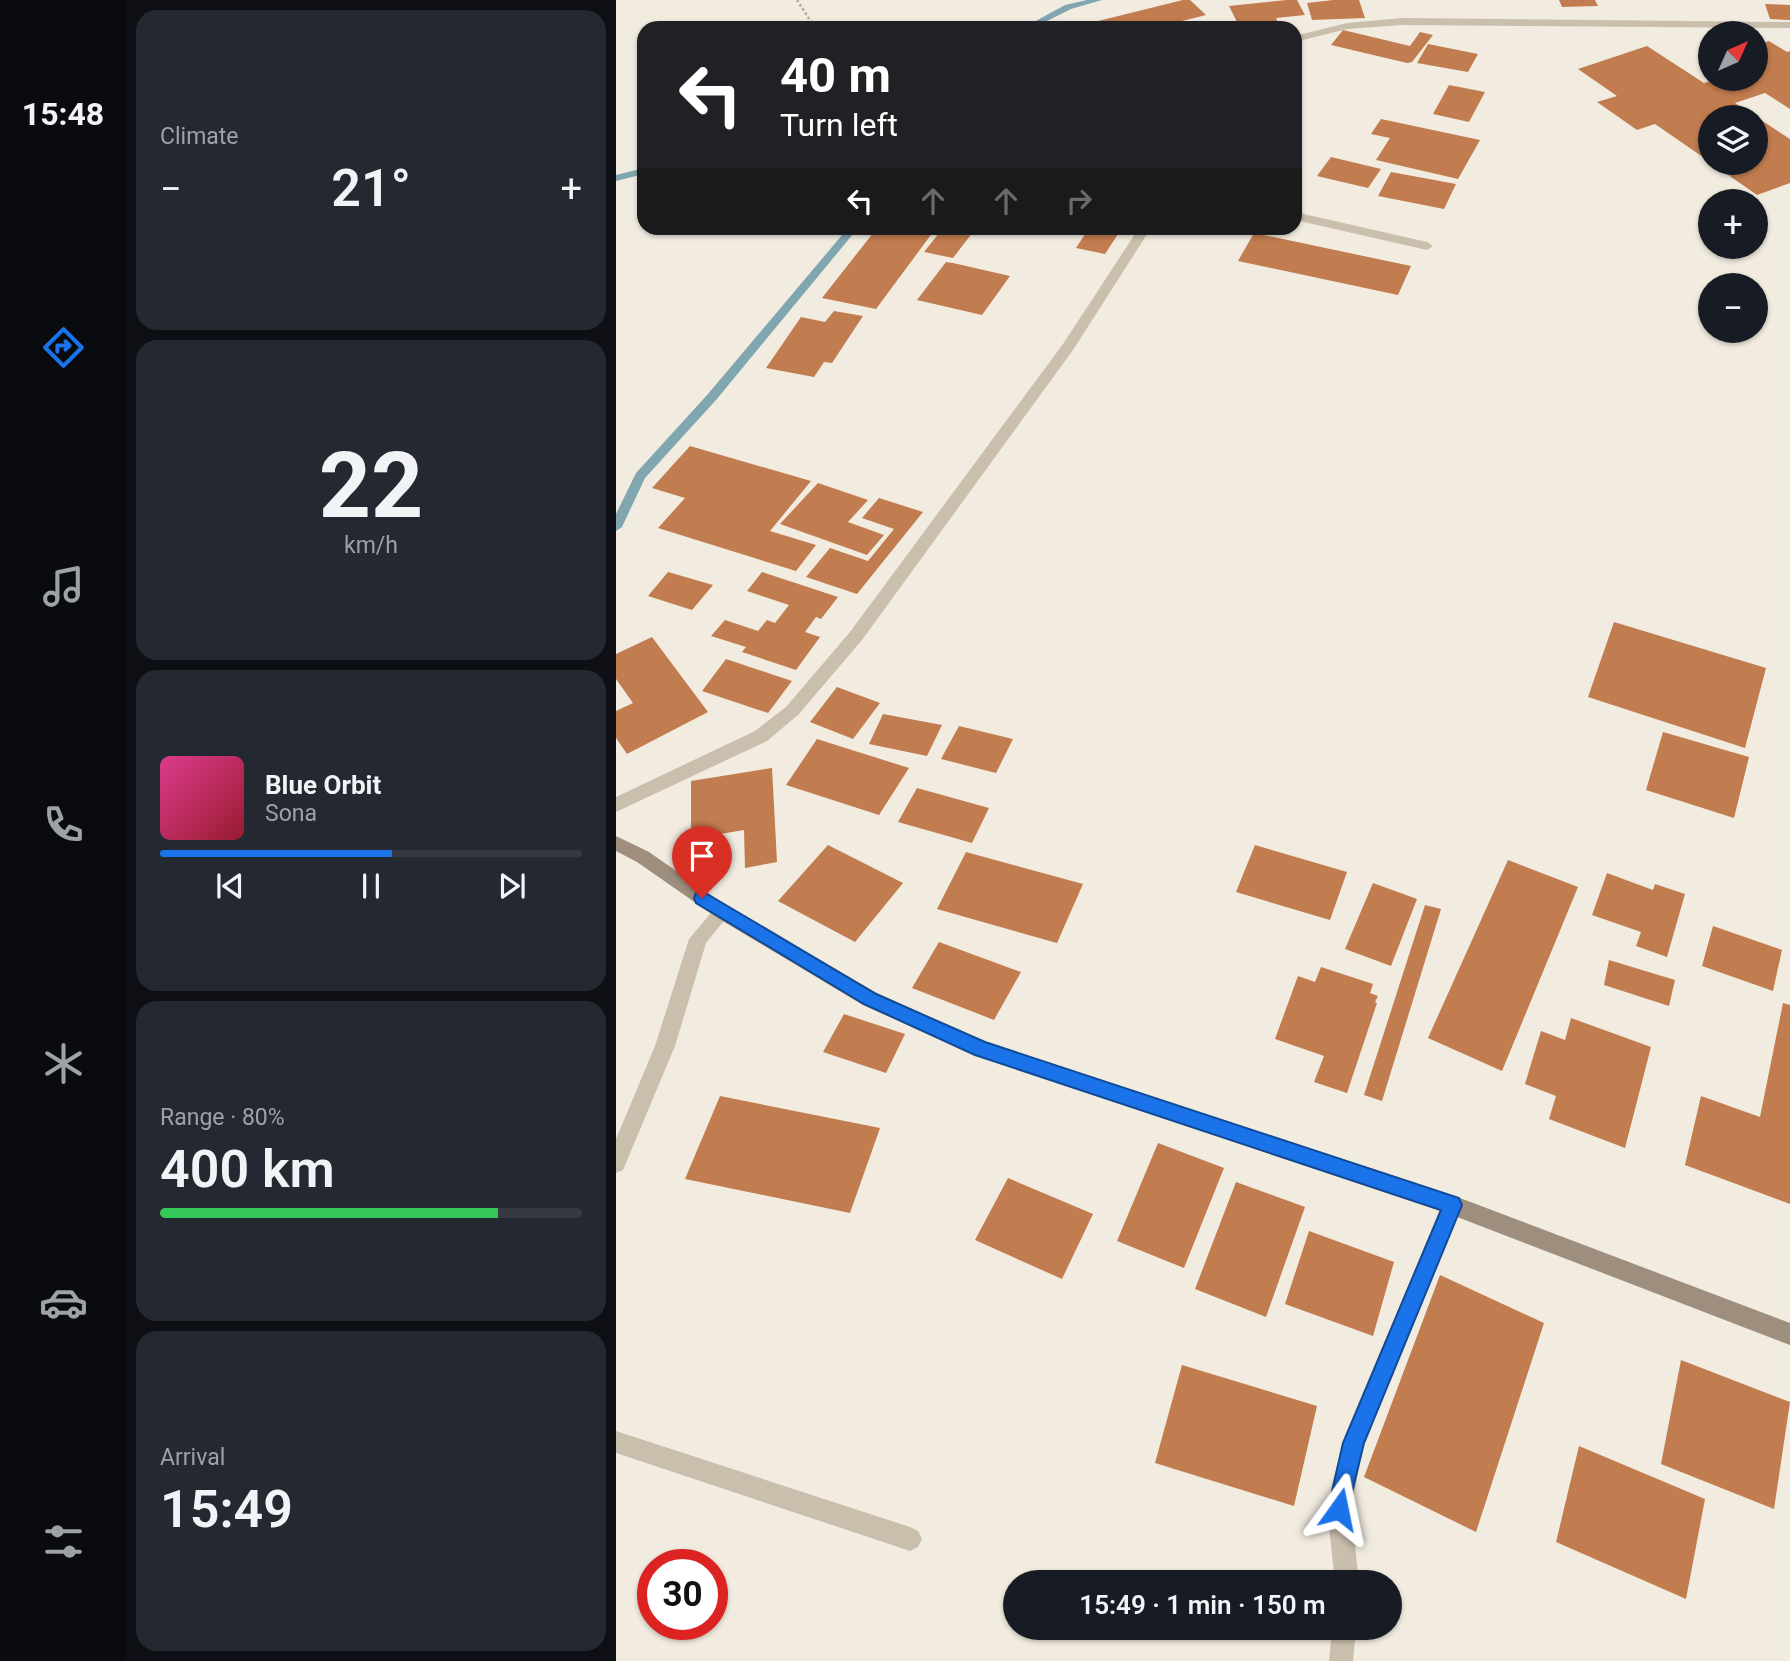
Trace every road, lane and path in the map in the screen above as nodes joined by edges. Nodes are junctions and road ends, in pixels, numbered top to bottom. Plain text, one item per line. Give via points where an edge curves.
1 (797, 0) edge
2 (810, 21) edge
3 (1790, 25) edge
4 (1302, 37) edge
5 (1302, 218) edge
6 (1140, 235) edge
7 (1427, 246) dead end
8 (616, 805) edge
9 (616, 843) edge
10 (722, 912) junction
11 (616, 1163) edge
12 (1452, 1205) junction
13 (1790, 1334) edge
14 (616, 1442) edge
15 (910, 1539) dead end
16 (1346, 1570) edge
17 (1343, 1640) edge
18 (1341, 1661) edge

1 - 2 path
3 - 4 street via 1364,24
5 - 7 street
6 - 8 street via 1068,347 856,636 792,711 761,736
9 - 10 street
10 - 11 street via 698,939 664,1046
10 - 12 street via 870,999 981,1049
12 - 13 street
12 - 16 street via 1353,1443 1339,1509
14 - 15 street
17 - 18 street

